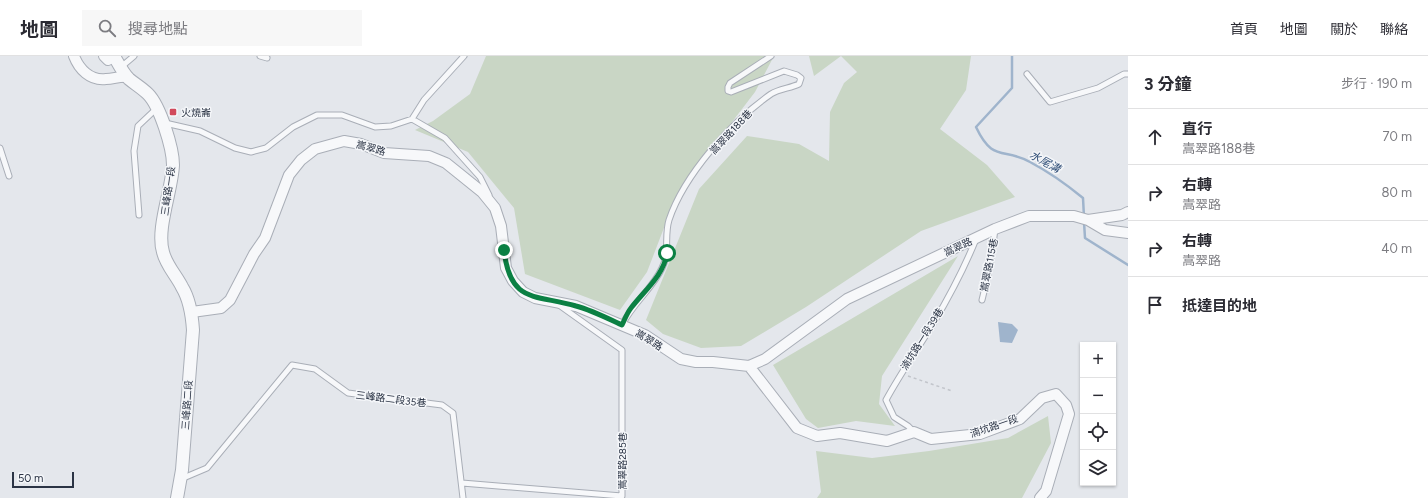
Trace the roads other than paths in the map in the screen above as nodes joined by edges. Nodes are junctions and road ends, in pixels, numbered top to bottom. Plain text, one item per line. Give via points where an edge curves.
1 (74, 56) edge
2 (111, 56) edge
3 (134, 56) edge
4 (260, 56) edge
5 (462, 56) edge
6 (770, 56) edge
7 (267, 58) dead end
8 (121, 67) junction
9 (1027, 74) dead end
10 (1128, 74) edge
11 (128, 77) junction
12 (157, 108) junction
13 (412, 119) junction
14 (164, 123) junction
15 (0, 148) edge
16 (10, 176) dead end
17 (495, 208) junction
18 (1128, 212) edge
19 (139, 215) dead end
20 (1088, 220) junction
21 (995, 229) junction
22 (1127, 233) edge
23 (976, 238) junction
24 (982, 300) dead end
25 (553, 301) junction
26 (192, 312) junction
27 (622, 325) junction
28 (749, 366) junction
29 (914, 432) junction
30 (180, 480) junction
31 (462, 483) junction
32 (177, 498) edge
33 (463, 498) edge
34 (1040, 498) edge

1 - 11 street via 79,67 90,76 104,80 119,76
2 - 8 street, 三峰路一段
3 - 8 lane
4 - 7 lane
5 - 13 lane via 424,100
6 - 27 lane, 嵩翠路188巷 via 730,83 728,91 784,71 797,74 801,78 799,84 772,93 742,117 693,176 677,201 668,222 667,253 662,269 630,310
8 - 11 street, 三峰路一段
9 - 10 lane via 1050,102 1098,88
11 - 12 street, 三峰路一段 via 149,95
12 - 14 street, 三峰路一段
12 - 19 lane via 138,126 134,151
13 - 14 lane via 383,128 342,115 317,115 293,127 266,148 251,152 235,148 200,131
13 - 17 lane via 444,138 480,177
14 - 26 street, 三峰路一段 via 173,164 161,238 162,252 183,288
15 - 16 lane
17 - 25 street, 嵩翠路 via 501,226 506,268 512,281 523,292 535,298
17 - 26 street, 嵩翠路 via 466,178 446,163 429,156 384,153 361,144 344,141 326,145 315,149 301,160 290,175 265,238 230,300 222,308
18 - 20 street
20 - 21 street, 嵩翠路 via 1074,216 1029,216
20 - 22 street, 嵩翠路 via 1105,230
21 - 23 street, 嵩翠路
21 - 24 lane, 嵩翠路115巷
23 - 28 street, 嵩翠路 via 847,299 765,359
23 - 29 lane, 湳坑路一段39巷 via 965,266 933,324 886,400 894,417
25 - 27 street, 嵩翠路 via 576,306
25 - 31 lane, 嵩翠路285巷 via 622,350 622,496
26 - 30 street, 三峰路二段 via 193,330
27 - 28 street, 嵩翠路 via 645,335 681,359
28 - 29 street via 797,428 817,436 840,433 887,441
29 - 34 street, 湳坑路一段 via 931,439 980,434 1020,419 1042,398 1056,394 1066,405 1069,414 1046,491
30 - 31 lane, 三峰路二段35巷 via 207,468 292,365 315,369 348,393 442,405 453,413
30 - 32 street, 三峰路二段
31 - 33 lane, 三峰路二段35巷

